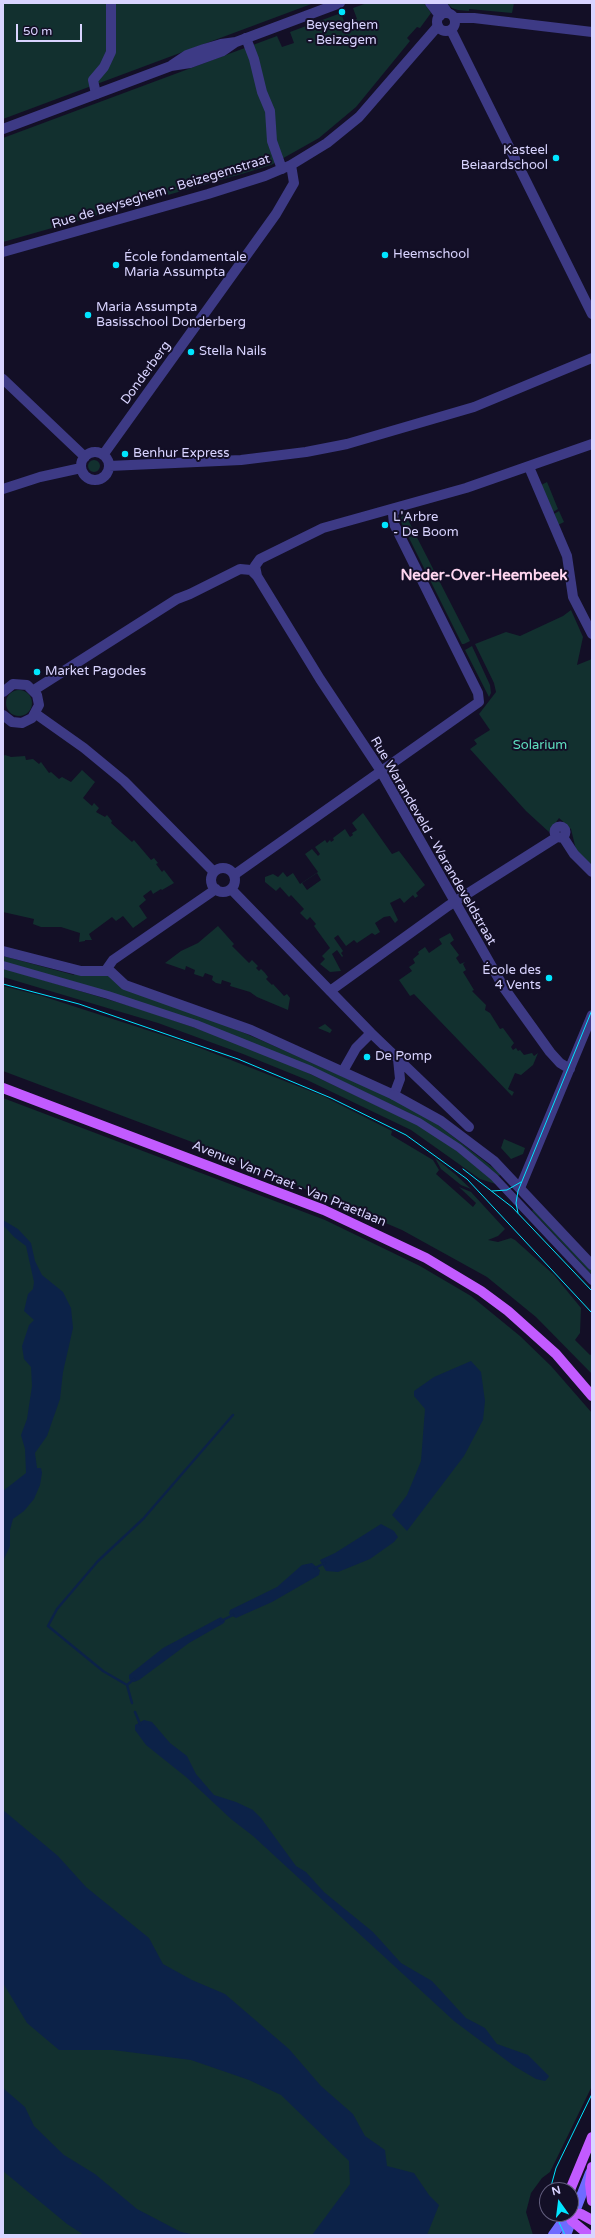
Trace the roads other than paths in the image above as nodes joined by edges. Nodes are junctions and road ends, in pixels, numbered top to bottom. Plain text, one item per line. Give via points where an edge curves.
1 (111, 3) edge
2 (340, 3) edge
3 (430, 3) edge
4 (441, 3) edge
5 (445, 18) junction
6 (592, 32) edge
7 (246, 38) junction
8 (96, 94) junction
9 (3, 129) edge
10 (291, 165) junction
11 (282, 169) junction
12 (3, 252) edge
13 (592, 314) edge
14 (592, 358) edge
15 (3, 379) edge
16 (592, 444) edge
17 (103, 455) junction
18 (85, 457) junction
19 (109, 466) junction
20 (529, 467) junction
21 (81, 468) junction
22 (3, 489) edge
23 (397, 508) junction
24 (257, 576) junction
25 (592, 634) edge
26 (34, 690) junction
27 (3, 692) edge
28 (36, 714) junction
29 (3, 716) edge
30 (381, 772) junction
31 (214, 872) junction
32 (592, 872) edge
33 (234, 875) junction
34 (216, 889) junction
35 (231, 889) junction
36 (454, 902) junction
37 (3, 951) edge
38 (3, 965) edge
39 (106, 970) junction
40 (330, 991) junction
41 (592, 1015) edge
42 (371, 1032) junction
43 (398, 1059) junction
44 (570, 1069) junction
45 (343, 1070) junction
46 (3, 1088) edge
47 (394, 1095) junction
48 (468, 1127) dead end
49 (520, 1188) junction
50 (592, 1265) edge
51 (592, 1282) edge
52 (592, 1396) edge
53 (592, 2137) edge
54 (592, 2167) edge
55 (573, 2182) edge
56 (579, 2197) edge
57 (592, 2201) edge
58 (579, 2217) edge
59 (592, 2220) edge
60 (565, 2222) edge
61 (569, 2222) edge
62 (577, 2222) edge
63 (553, 2235) edge
64 (566, 2235) edge
65 (589, 2235) edge

1 - 8 street via 111,52 104,67 93,80
2 - 7 street
3 - 5 street
4 - 5 street
5 - 6 street via 474,18
5 - 10 street, Rue de Beyseghem - Beizegemstraat via 359,117 327,143
5 - 13 street via 455,24 451,30
7 - 8 street via 187,55 171,66
7 - 11 street via 270,111 272,141
8 - 9 street
10 - 11 street, Rue de Beyseghem - Beizegemstraat
10 - 17 street, Donderberg via 294,184 276,214
11 - 12 street, Rue de Beyseghem - Beizegemstraat via 208,194
14 - 19 street via 474,407 347,444 241,460
15 - 18 street
16 - 20 street
17 - 18 street via 95,452
17 - 19 street
18 - 21 street
19 - 21 street via 106,474 96,480 88,478
20 - 23 street
20 - 25 street via 567,556 573,597
21 - 22 street
23 - 24 street via 315,531 260,559 255,566
23 - 30 street via 393,514 394,524 480,699 475,706
24 - 26 street via 248,569 240,569 177,599
24 - 30 street, Rue Warandeveld - Warandeveldstraat
26 - 27 street via 18,683 9,686
26 - 28 street via 39,700
28 - 29 street via 22,723 12,722
28 - 31 street via 84,748 124,781
30 - 33 street
30 - 36 street, Rue Warandeveld - Warandeveldstraat
31 - 33 street via 225,868
31 - 34 street via 211,881
32 - 36 street via 560,837
33 - 35 street via 235,881
34 - 35 street via 222,892
34 - 39 street via 113,960
35 - 40 street
36 - 40 street
36 - 44 street, Rue Warandeveld - Warandeveldstraat via 510,998 558,1060
37 - 39 street via 86,972
38 - 51 street via 108,994 208,1028 311,1070 419,1122 459,1148 494,1177
39 - 45 street via 125,985 251,1030
40 - 42 street
41 - 44 street
42 - 43 street
42 - 45 street via 356,1048
43 - 47 street via 400,1079
43 - 48 street
44 - 49 street
45 - 47 street
46 - 52 main road, Avenue Van Praet - Van Praetlaan via 324,1210 426,1258 481,1291 508,1311 556,1354
47 - 49 street via 455,1130 494,1161
49 - 50 street
53 - 55 main road
54 - 56 main road
54 - 57 main road
58 - 59 main road
60 - 63 main road
61 - 64 main road
62 - 65 main road

